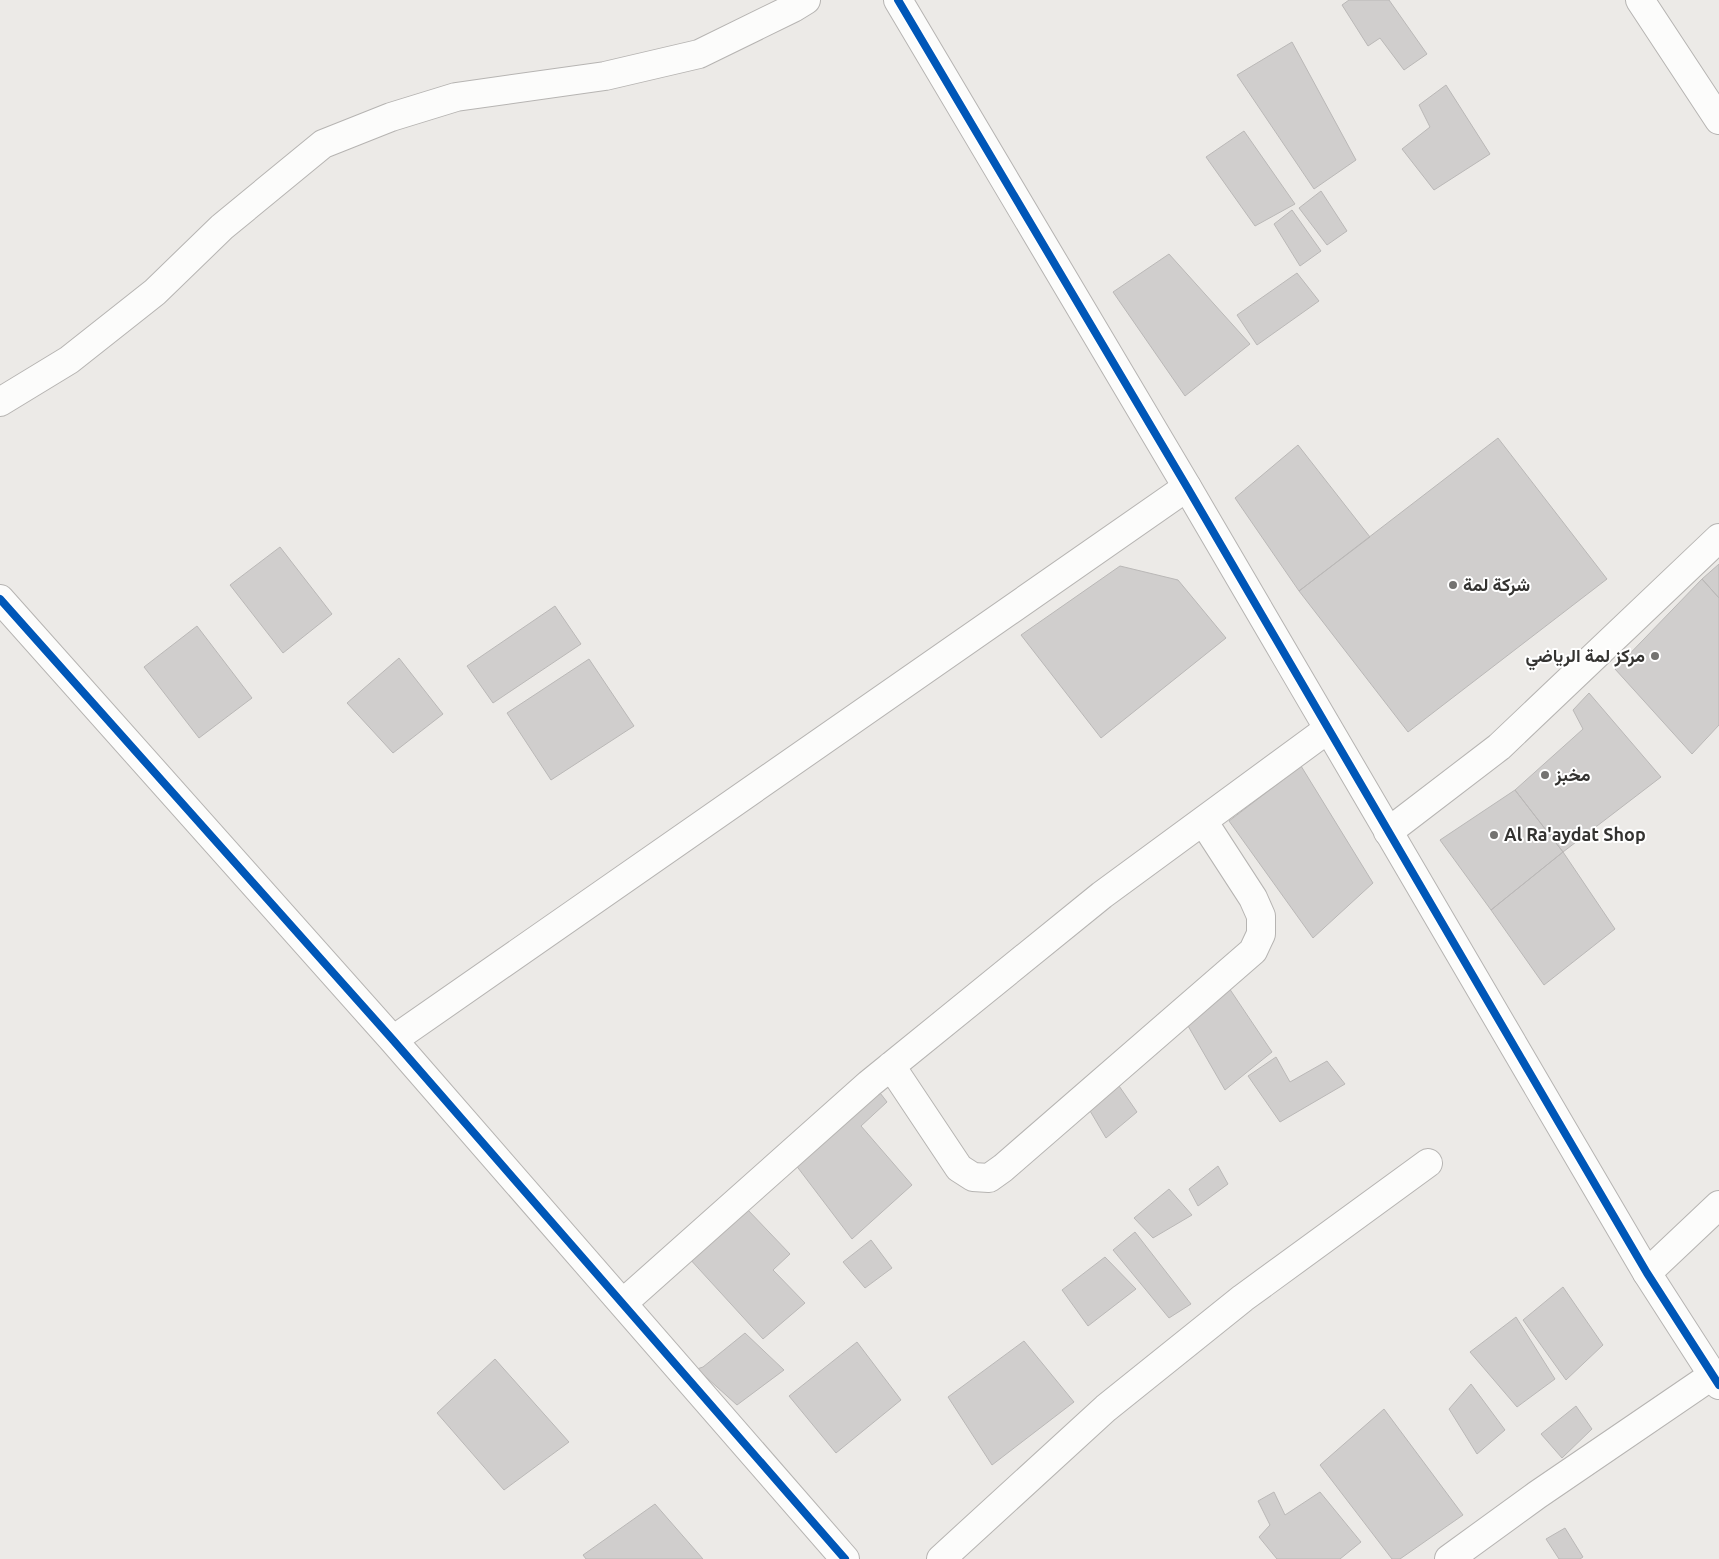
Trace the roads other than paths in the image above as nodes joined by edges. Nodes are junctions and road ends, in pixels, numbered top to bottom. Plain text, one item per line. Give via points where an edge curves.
1 (806, 0) edge
2 (898, 0) edge
3 (1640, 0) edge
4 (1719, 120) edge
5 (0, 402) edge
6 (1187, 487) junction
7 (1719, 538) edge
8 (0, 598) edge
9 (1328, 729) junction
10 (1203, 820) junction
11 (1388, 832) junction
12 (393, 1040) junction
13 (891, 1066) junction
14 (1428, 1163) dead end
15 (1719, 1205) edge
16 (1647, 1272) junction
17 (623, 1303) junction
18 (1716, 1380) edge
19 (845, 1559) edge
20 (941, 1559) edge
21 (1449, 1559) edge

1 - 5 street via 699,54 605,76 456,97 391,117 323,144 222,227 155,292 69,360
2 - 6 street
3 - 4 street
6 - 9 street
6 - 12 street
7 - 11 street via 1499,747
8 - 12 street
9 - 10 street
9 - 11 street
10 - 13 street via 1102,895
10 - 13 street via 1261,916 1261,934 1253,952 1003,1168 989,1178 973,1177 959,1168
11 - 16 street
12 - 17 street
13 - 17 street
14 - 20 street via 1242,1298 1106,1408
15 - 16 street
16 - 18 street
17 - 19 street
18 - 21 street via 1536,1495

